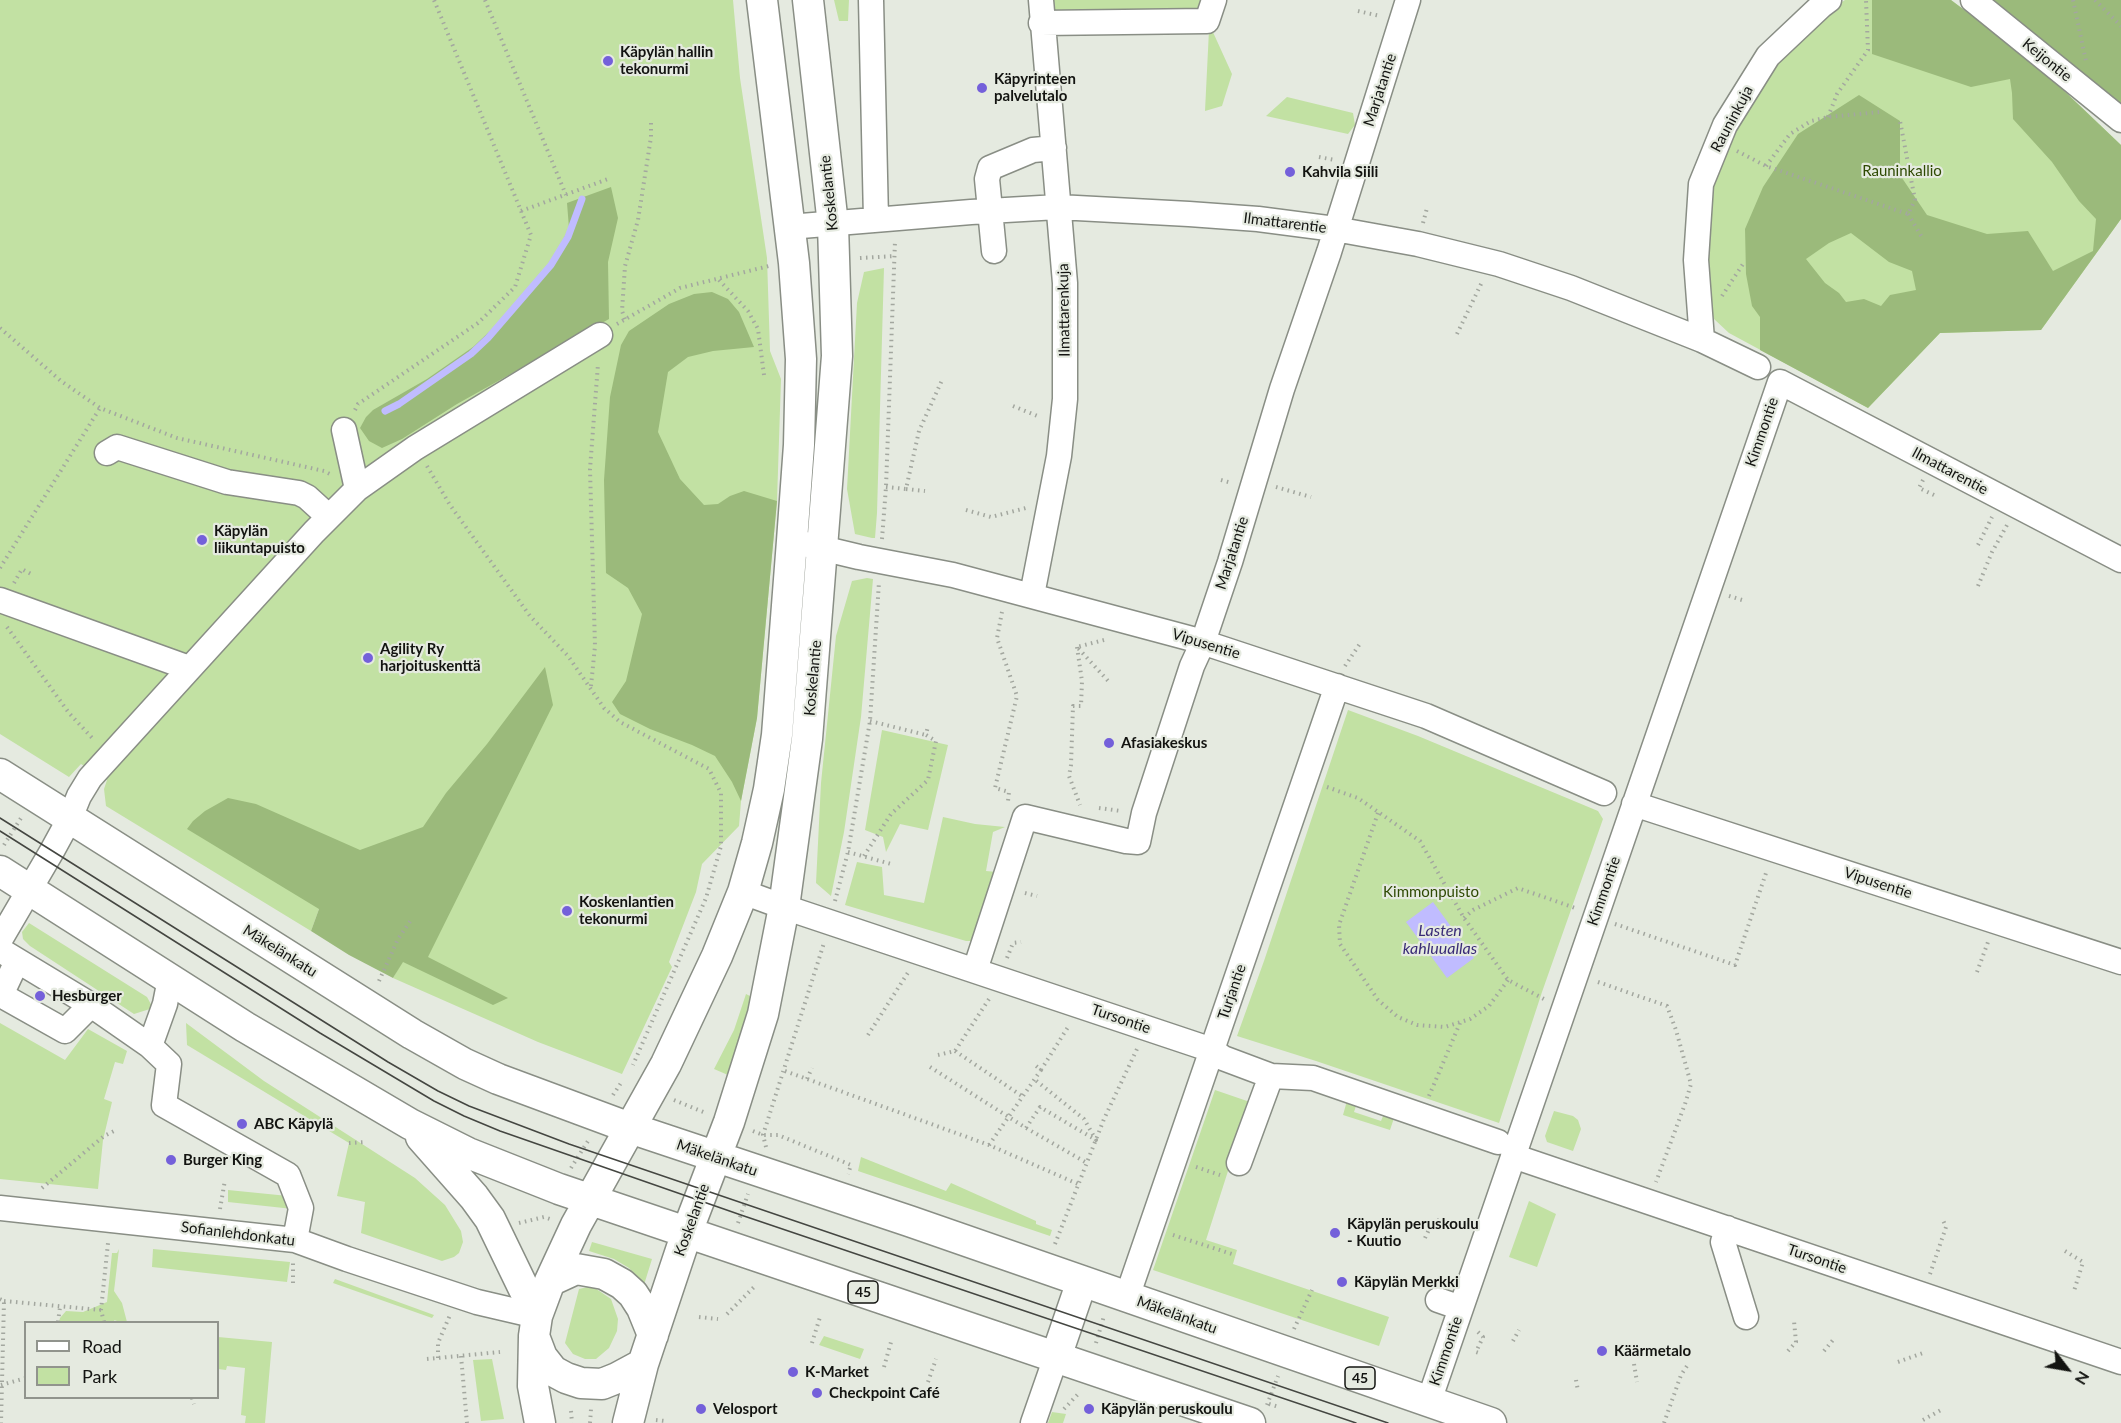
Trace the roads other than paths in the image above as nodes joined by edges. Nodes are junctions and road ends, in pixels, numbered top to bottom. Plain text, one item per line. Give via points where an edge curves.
1 (762, 0) edge
2 (808, 0) edge
3 (871, 0) edge
4 (1214, 0) edge
5 (1408, 0) edge
6 (1829, 0) edge
7 (1973, 0) edge
8 (1041, 11) edge
9 (2121, 120) edge
10 (1054, 148) junction
11 (1058, 207) junction
12 (989, 211) junction
13 (885, 219) junction
14 (833, 225) junction
15 (789, 227) junction
16 (1335, 229) junction
17 (994, 251) dead end
18 (600, 335) road end
19 (1702, 340) junction
20 (1758, 367) dead end
21 (1780, 382) joint
22 (344, 430) road end
23 (106, 453) dead end
24 (357, 489) junction
25 (329, 517) junction
26 (792, 542) junction
27 (824, 549) junction
28 (2121, 560) edge
29 (1032, 595) junction
30 (1, 601) edge
31 (1203, 642) junction
32 (189, 668) junction
33 (1337, 686) junction
34 (0, 774) edge
35 (1604, 793) dead end
36 (1634, 804) junction
37 (70, 818) junction
38 (0, 871) edge
39 (30, 889) junction
40 (742, 892) junction
41 (783, 908) junction
42 (0, 940) edge
43 (9, 955) edge
44 (2121, 962) edge
45 (975, 970) junction
46 (170, 979) junction
47 (91, 1005) junction
48 (150, 1046) junction
49 (1212, 1050) junction
50 (1271, 1076) junction
51 (410, 1124) junction
52 (630, 1128) junction
53 (1505, 1149) junction
54 (716, 1157) junction
55 (1233, 1170) road end
56 (590, 1200) junction
57 (0, 1208) edge
58 (1727, 1228) junction
59 (687, 1232) junction
60 (294, 1249) junction
61 (550, 1281) junction
62 (1082, 1281) junction
63 (1119, 1294) junction
64 (1438, 1299) dead end
65 (1461, 1308) junction
66 (1746, 1317) dead end
67 (536, 1326) junction
68 (653, 1335) junction
69 (1056, 1357) junction
70 (2121, 1362) edge
71 (643, 1364) junction
72 (1429, 1401) junction
73 (1259, 1413) edge
74 (540, 1423) edge
75 (628, 1423) edge
76 (1033, 1423) edge
77 (1491, 1423) edge

1 - 15 main road
2 - 14 main road, Koskelantie
3 - 13 street
4 - 8 street, Ilmattarenkuja via 1207,21
5 - 16 street, Marjatantie
6 - 19 street, Rauninkuja via 1768,56 1718,140 1701,184 1696,260
7 - 9 street, Keijontie
8 - 10 street, Ilmattarenkuja
10 - 11 street, Ilmattarenkuja
10 - 12 street via 1033,150 990,168
11 - 12 street, Ilmattarentie
11 - 16 street, Ilmattarentie via 1235,217
11 - 29 street, Ilmattarenkuja via 1066,306 1065,399 1050,512
12 - 13 street, Ilmattarentie
12 - 17 street
13 - 14 street, Ilmattarentie
14 - 15 street, Ilmattarentie
14 - 27 main road, Koskelantie via 837,356
15 - 26 main road via 801,359
16 - 19 street, Ilmattarentie via 1499,264
16 - 31 street, Marjatantie
18 - 24 street via 415,448
19 - 20 street, Ilmattarentie
21 - 28 street, Ilmattarentie
21 - 36 street, Kimmontie
22 - 24 street
23 - 25 street via 117,447 226,482 298,494 308,497
24 - 25 street
25 - 32 street
26 - 27 street, Vipusentie
26 - 40 main road via 777,735 758,843
27 - 29 street, Vipusentie via 953,574
27 - 41 main road, Koskelantie via 807,739
29 - 31 street, Vipusentie
30 - 32 street
31 - 33 street, Vipusentie
31 - 45 street, Marjatantie via 1144,813 1138,842 1025,817
32 - 37 street via 90,778
33 - 35 street, Vipusentie via 1426,716
33 - 49 street, Turjantie
34 - 37 main road, Mäkelänkatu
36 - 44 street, Vipusentie
36 - 53 street, Kimmontie via 1564,1007
37 - 39 street
37 - 52 main road, Mäkelänkatu via 465,1064
38 - 39 main road
39 - 42 street
39 - 46 main road
40 - 41 street, Tursontie
40 - 52 main road via 717,956 641,1081
41 - 45 street, Tursontie via 832,913
41 - 54 main road, Koskelantie via 763,1014
43 - 47 street
43 - 47 street via 2,995 65,1031
45 - 49 street, Tursontie
46 - 48 street
46 - 51 main road
47 - 48 street
48 - 60 street via 169,1064 164,1106 288,1175 301,1208
49 - 50 street, Tursontie via 1222,1059
49 - 63 street, Turjantie
50 - 53 street, Tursontie via 1313,1078
50 - 55 street
51 - 56 main road via 468,1153
51 - 67 main road via 490,1219
52 - 54 main road, Mäkelänkatu
52 - 56 main road
53 - 58 street, Tursontie
53 - 65 street, Kimmontie
54 - 59 main road, Koskelantie
54 - 62 main road, Mäkelänkatu / 45 via 762,1158
56 - 59 main road
56 - 61 main road
57 - 60 street, Sofianlehdonkatu
58 - 66 street via 1723,1242
58 - 70 street, Tursontie
59 - 68 main road, Koskelantie
59 - 69 main road, 45
60 - 67 street, Sofianlehdonkatu via 346,1259 477,1302
61 - 67 main road
61 - 68 main road via 576,1269 604,1274 633,1294
62 - 63 main road, Mäkelänkatu / 45
62 - 69 main road
63 - 72 main road, Mäkelänkatu / 45
64 - 65 street
65 - 72 street, Kimmontie
67 - 71 main road via 542,1357 553,1371 566,1378 602,1384
67 - 74 main road via 533,1386
68 - 71 main road, Koskelantie
69 - 73 main road, 45
69 - 76 street
71 - 75 main road, Koskelantie
72 - 77 main road, Mäkelänkatu / 45

